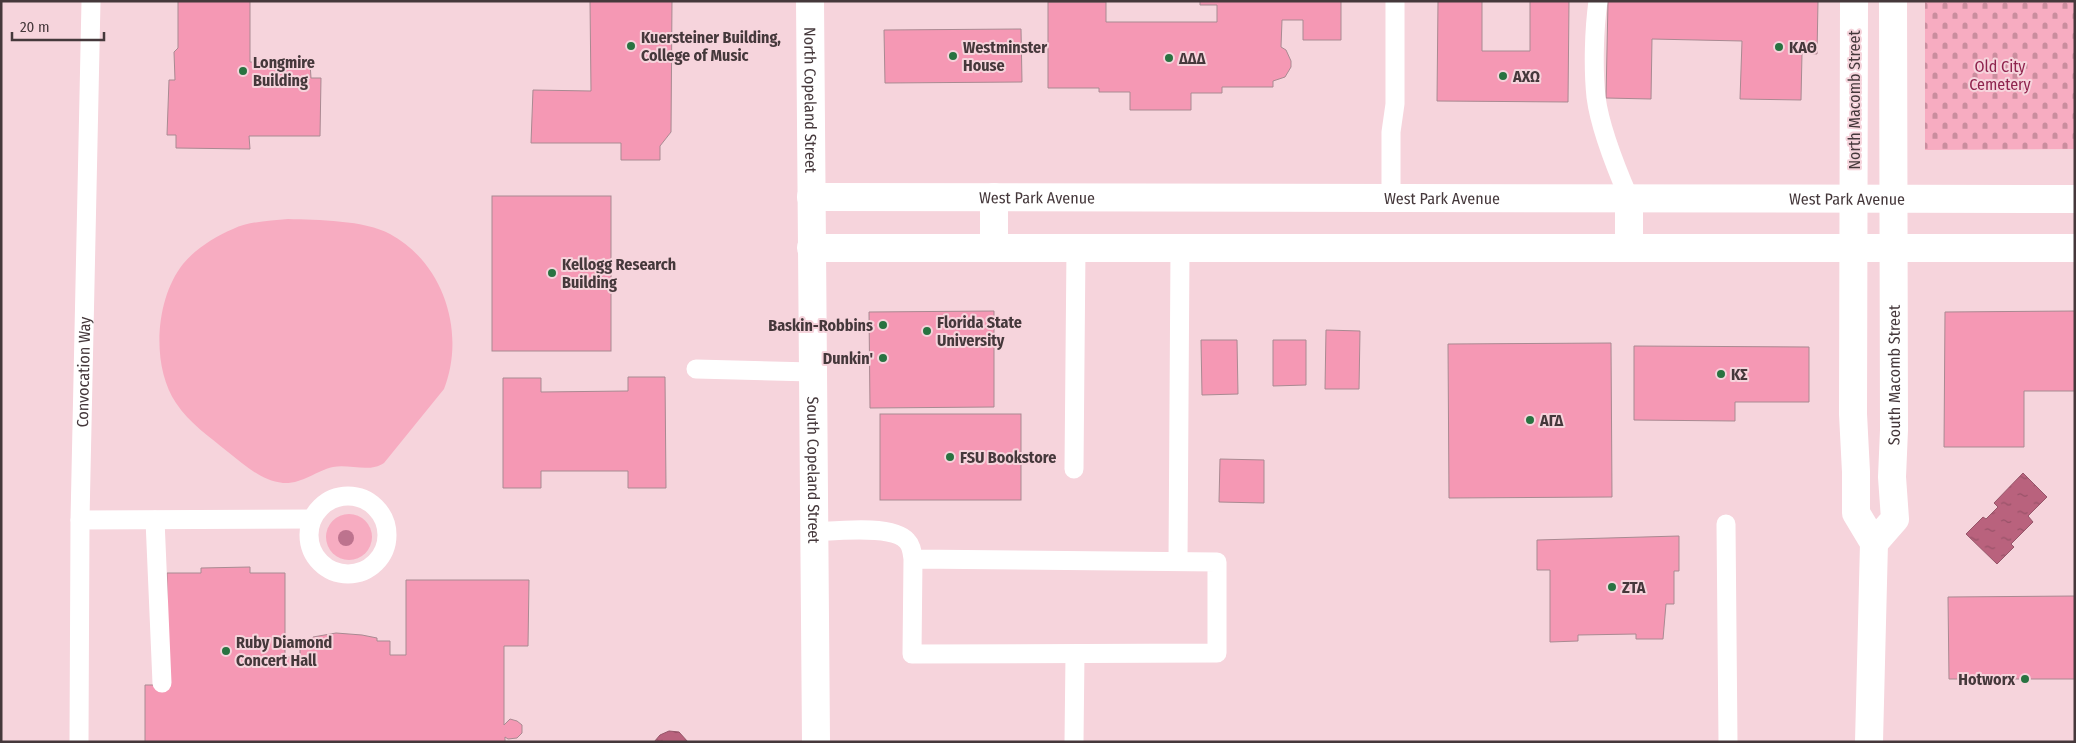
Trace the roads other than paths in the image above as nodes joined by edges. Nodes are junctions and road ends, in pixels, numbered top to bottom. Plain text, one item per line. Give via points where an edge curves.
1 (91, 1) edge
2 (810, 1) edge
3 (1598, 1) edge
4 (1854, 1) edge
5 (1893, 1) edge
6 (1395, 3) dead end
7 (811, 197) junction
8 (994, 197) junction
9 (1391, 198) junction
10 (1629, 198) junction
11 (1854, 199) junction
12 (1894, 199) junction
13 (2075, 199) edge
14 (812, 248) junction
15 (994, 248) junction
16 (1076, 248) junction
17 (1180, 248) junction
18 (1629, 248) junction
19 (2075, 248) edge
20 (1854, 249) junction
21 (1894, 249) junction
22 (696, 369) dead end
23 (812, 372) junction
24 (1074, 469) dead end
25 (312, 519) junction
26 (80, 520) junction
27 (154, 520) junction
28 (1726, 524) dead end
29 (814, 532) junction
30 (1874, 543) junction
31 (913, 559) junction
32 (1178, 561) junction
33 (1075, 654) junction
34 (162, 684) dead end
35 (79, 742) edge
36 (816, 742) edge
37 (1074, 742) edge
38 (1728, 742) edge
39 (1869, 742) edge

1 - 26 lane, Convocation Way
2 - 7 street, North Copeland Street
3 - 10 lane via 1595,22 1596,97 1611,156
4 - 11 street, North Macomb Street
5 - 12 street
6 - 9 lane
7 - 8 street, West Park Avenue
7 - 14 street, South Copeland Street
8 - 9 street, West Park Avenue
8 - 15 street
9 - 10 street, West Park Avenue
10 - 11 street, West Park Avenue
10 - 18 street
11 - 12 street, West Park Avenue
11 - 20 street
12 - 13 street, West Park Avenue
12 - 21 street, South Macomb Street
14 - 15 street
14 - 23 street, South Copeland Street
15 - 16 street
16 - 17 street
16 - 24 lane
17 - 18 street
17 - 32 lane
18 - 20 street
19 - 21 street
20 - 21 street
20 - 30 street via 1856,513
21 - 30 street, South Macomb Street via 1892,477 1895,519
22 - 23 lane
23 - 29 street, South Copeland Street
25 - 25 lane via 310,546 326,568 337,573 364,571 375,564 384,552 386,525 380,513 360,498 334,499 322,506
25 - 27 lane
26 - 27 lane
26 - 35 lane, Convocation Way
27 - 34 lane
28 - 38 lane
29 - 31 lane via 886,531 907,540
29 - 36 street, South Copeland Street
30 - 39 street
31 - 32 lane
31 - 33 lane via 912,654
32 - 33 lane via 1217,562 1217,653
33 - 37 lane

